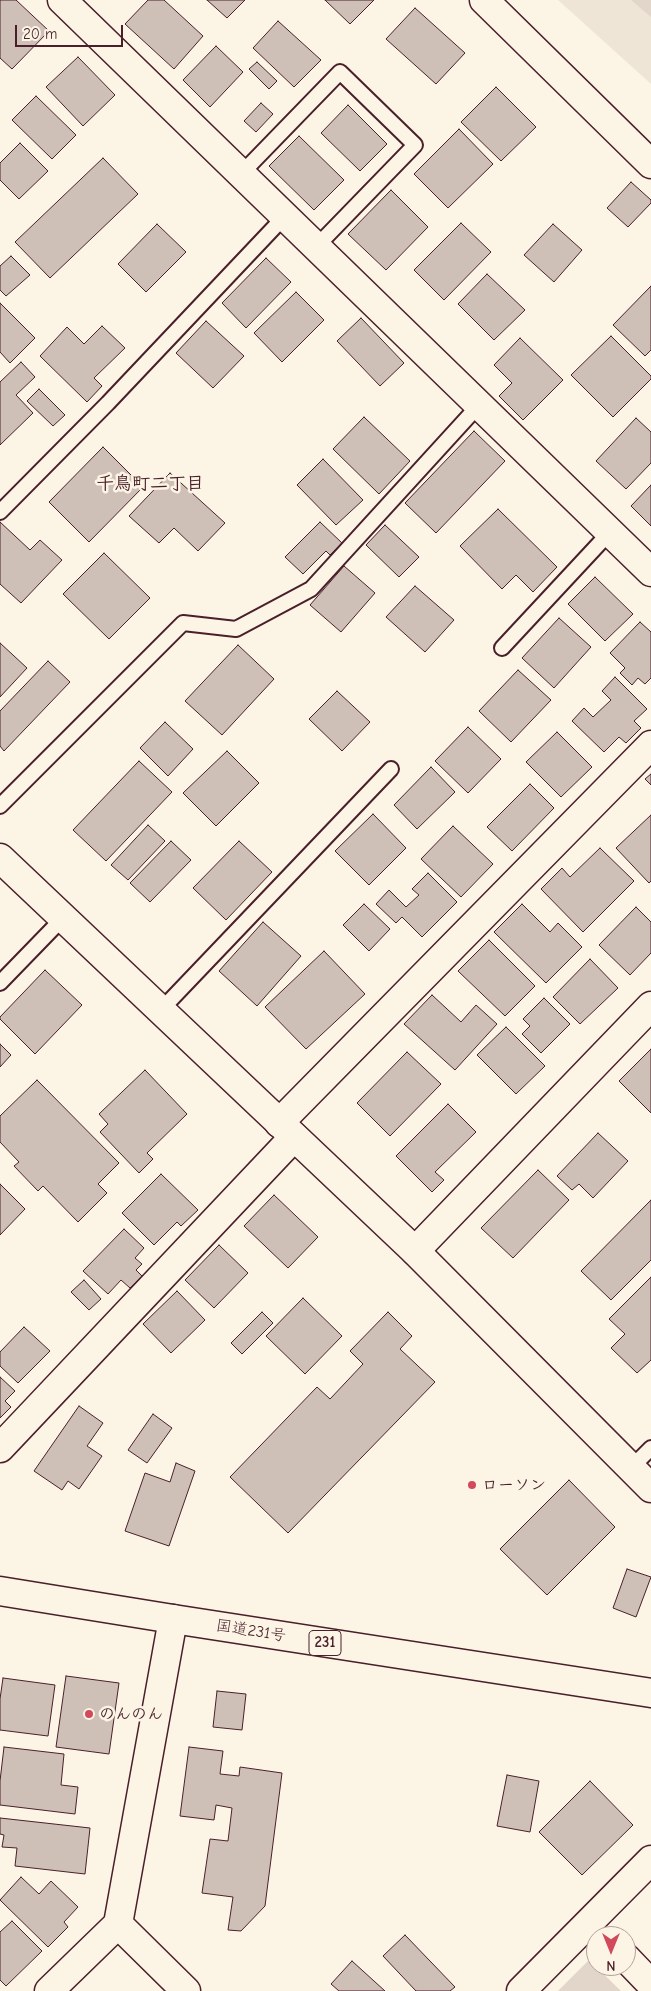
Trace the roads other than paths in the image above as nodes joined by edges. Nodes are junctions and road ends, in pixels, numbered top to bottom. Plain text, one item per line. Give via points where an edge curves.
1 (62, 0) edge
2 (484, 0) edge
3 (651, 164) edge
4 (241, 174) junction
5 (284, 216) junction
6 (316, 247) junction
7 (479, 405) junction
8 (0, 512) edge
9 (610, 532) junction
10 (651, 572) edge
11 (502, 648) dead end
12 (651, 745) edge
13 (391, 768) dead end
14 (0, 806) edge
15 (0, 858) edge
16 (63, 918) junction
17 (0, 983) edge
18 (651, 1006) edge
19 (160, 1010) junction
20 (287, 1130) junction
21 (415, 1251) junction
22 (0, 1448) edge
23 (651, 1448) edge
24 (631, 1468) junction
25 (651, 1488) edge
26 (0, 1591) edge
27 (173, 1619) junction
28 (650, 1691) edge
29 (651, 1860) edge
30 (118, 1924) junction
31 (599, 1926) edge
32 (586, 1938) edge
33 (636, 1968) edge
34 (651, 1984) edge
35 (49, 1991) edge
36 (186, 1991) edge
37 (521, 1991) edge

1 - 4 main road
2 - 3 main road
4 - 5 main road
4 - 6 lane via 340,72 415,145
5 - 6 main road
5 - 8 lane
6 - 7 main road
7 - 9 main road
7 - 14 lane via 310,588 236,629 183,623
9 - 10 main road
9 - 11 lane
12 - 20 main road
13 - 19 lane
15 - 16 main road
16 - 17 lane
16 - 19 main road
18 - 21 main road
19 - 20 main road
20 - 21 main road
20 - 22 main road
21 - 24 main road
23 - 24 lane
24 - 25 main road
26 - 27 main road, 国道231号 / 231
27 - 28 main road, 国道231号 / 231
27 - 30 main road
29 - 31 main road
30 - 35 main road
30 - 36 main road
32 - 37 main road
33 - 34 main road

